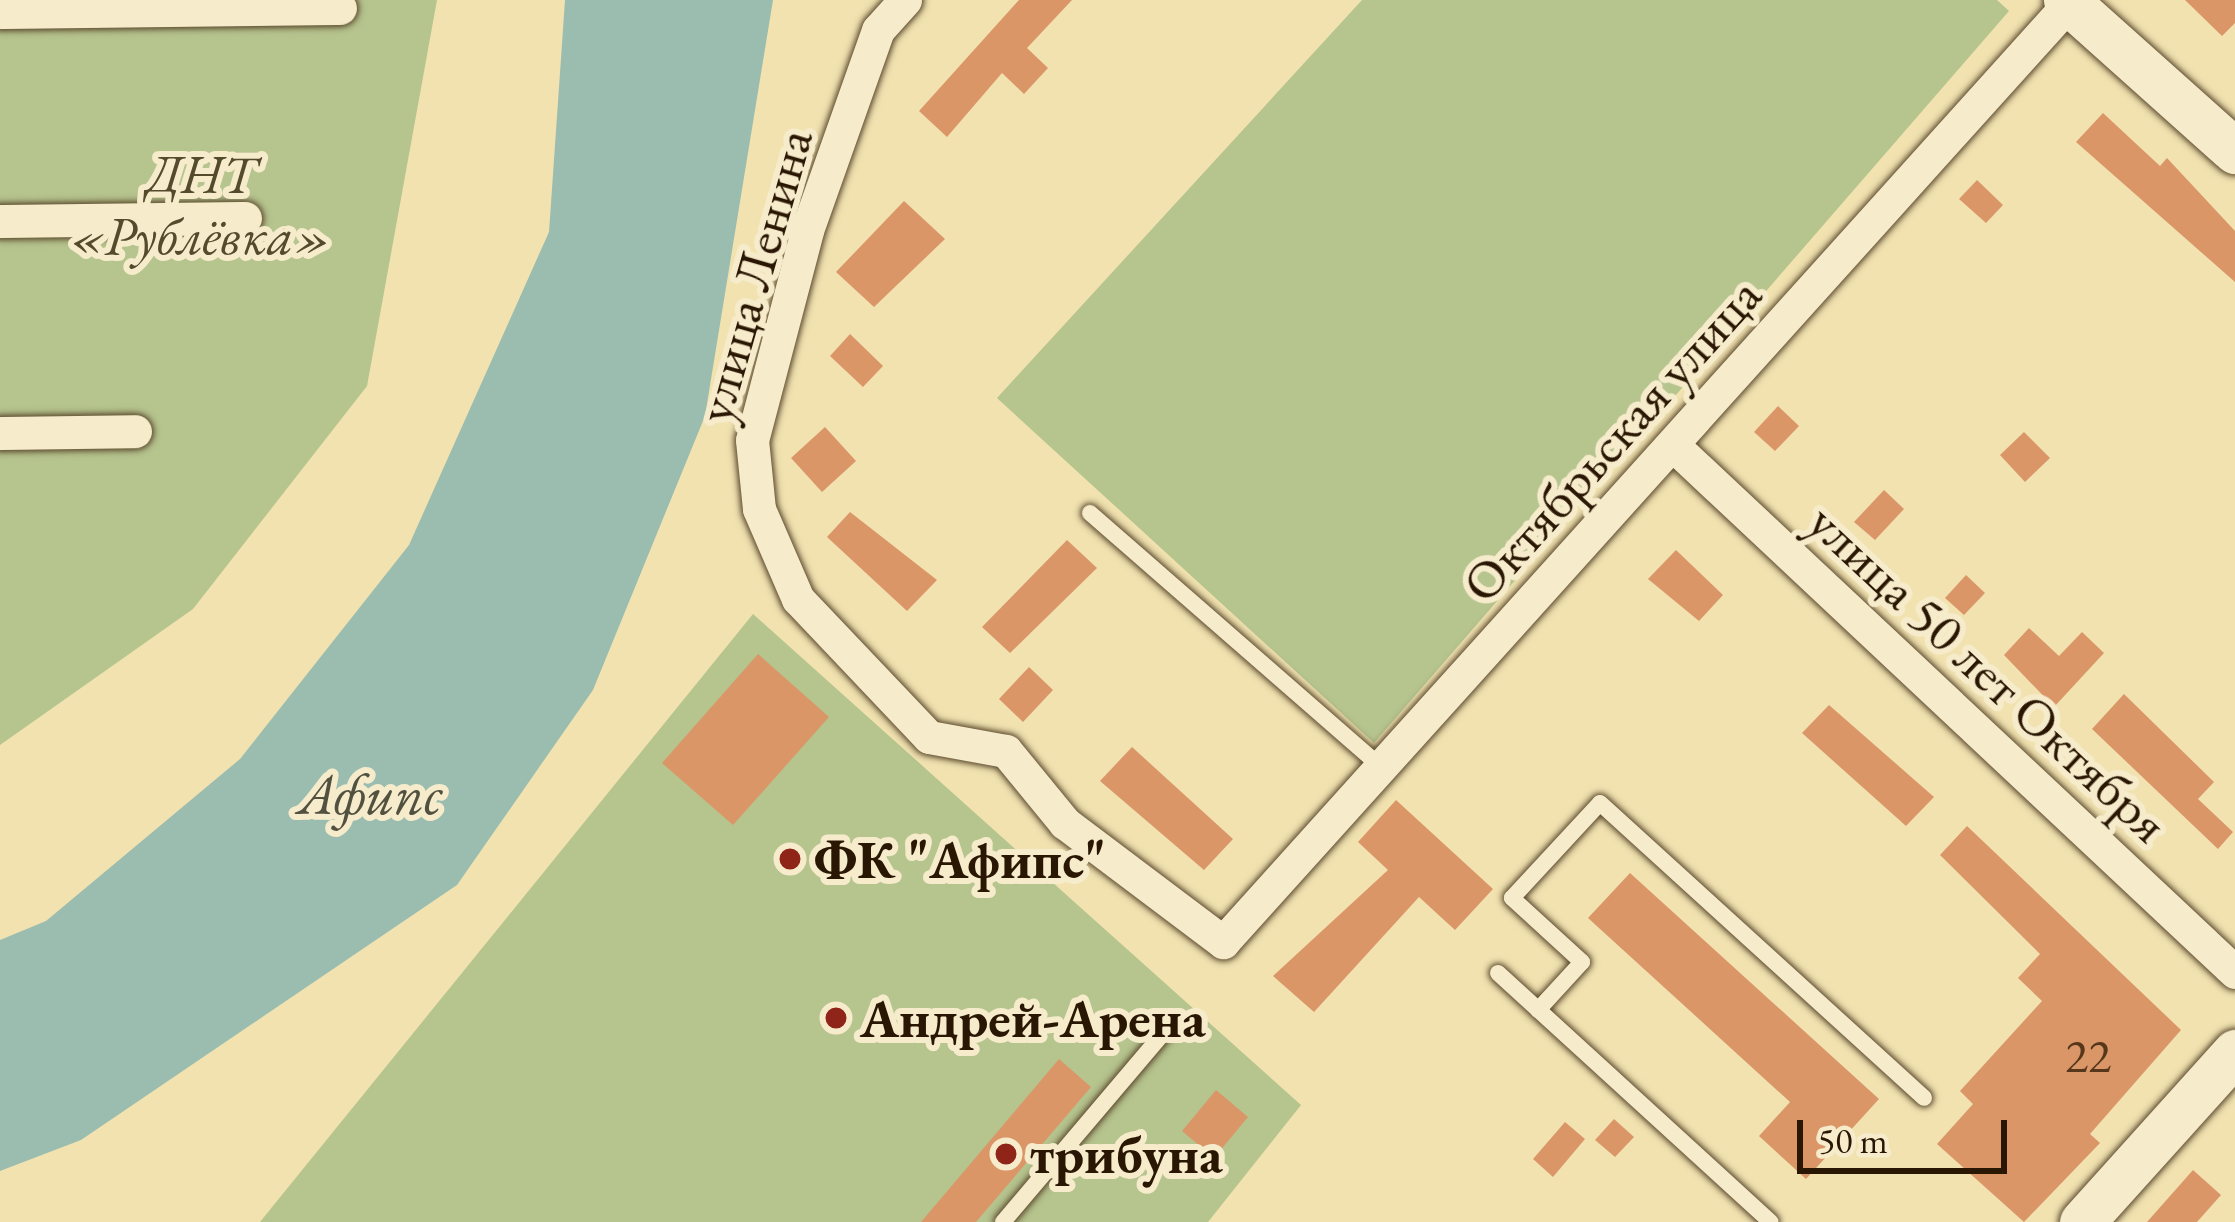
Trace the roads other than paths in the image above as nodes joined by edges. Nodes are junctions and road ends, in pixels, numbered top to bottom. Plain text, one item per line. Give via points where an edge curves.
1 (905, 0) edge
2 (2069, 1) edge
3 (340, 8) dead end
4 (0, 12) edge
5 (2235, 151) edge
6 (245, 218) dead end
7 (0, 221) edge
8 (135, 431) dead end
9 (0, 434) edge
10 (1674, 446) junction
11 (1090, 513) dead end
12 (1383, 770) junction
13 (1223, 942) joint
14 (2235, 972) edge
15 (1498, 973) dead end
16 (1538, 1010) junction
17 (1165, 1031) dead end
18 (2235, 1052) edge
19 (1924, 1098) dead end
20 (1003, 1222) edge
21 (1771, 1222) edge
22 (2081, 1222) edge

1 - 13 street, улица Ленина via 878,30 807,231 752,440 759,509 798,599 929,737 1006,751 1065,823
2 - 5 street
2 - 10 street, Октябрьская улица
3 - 4 street
6 - 7 street
8 - 9 street
10 - 12 street, Октябрьская улица
10 - 14 street, улица 50 лет Октября
11 - 12 lane
12 - 13 street, Октябрьская улица
15 - 16 lane
16 - 19 lane via 1582,962 1512,898 1600,802
16 - 21 lane
17 - 20 lane
18 - 22 street

